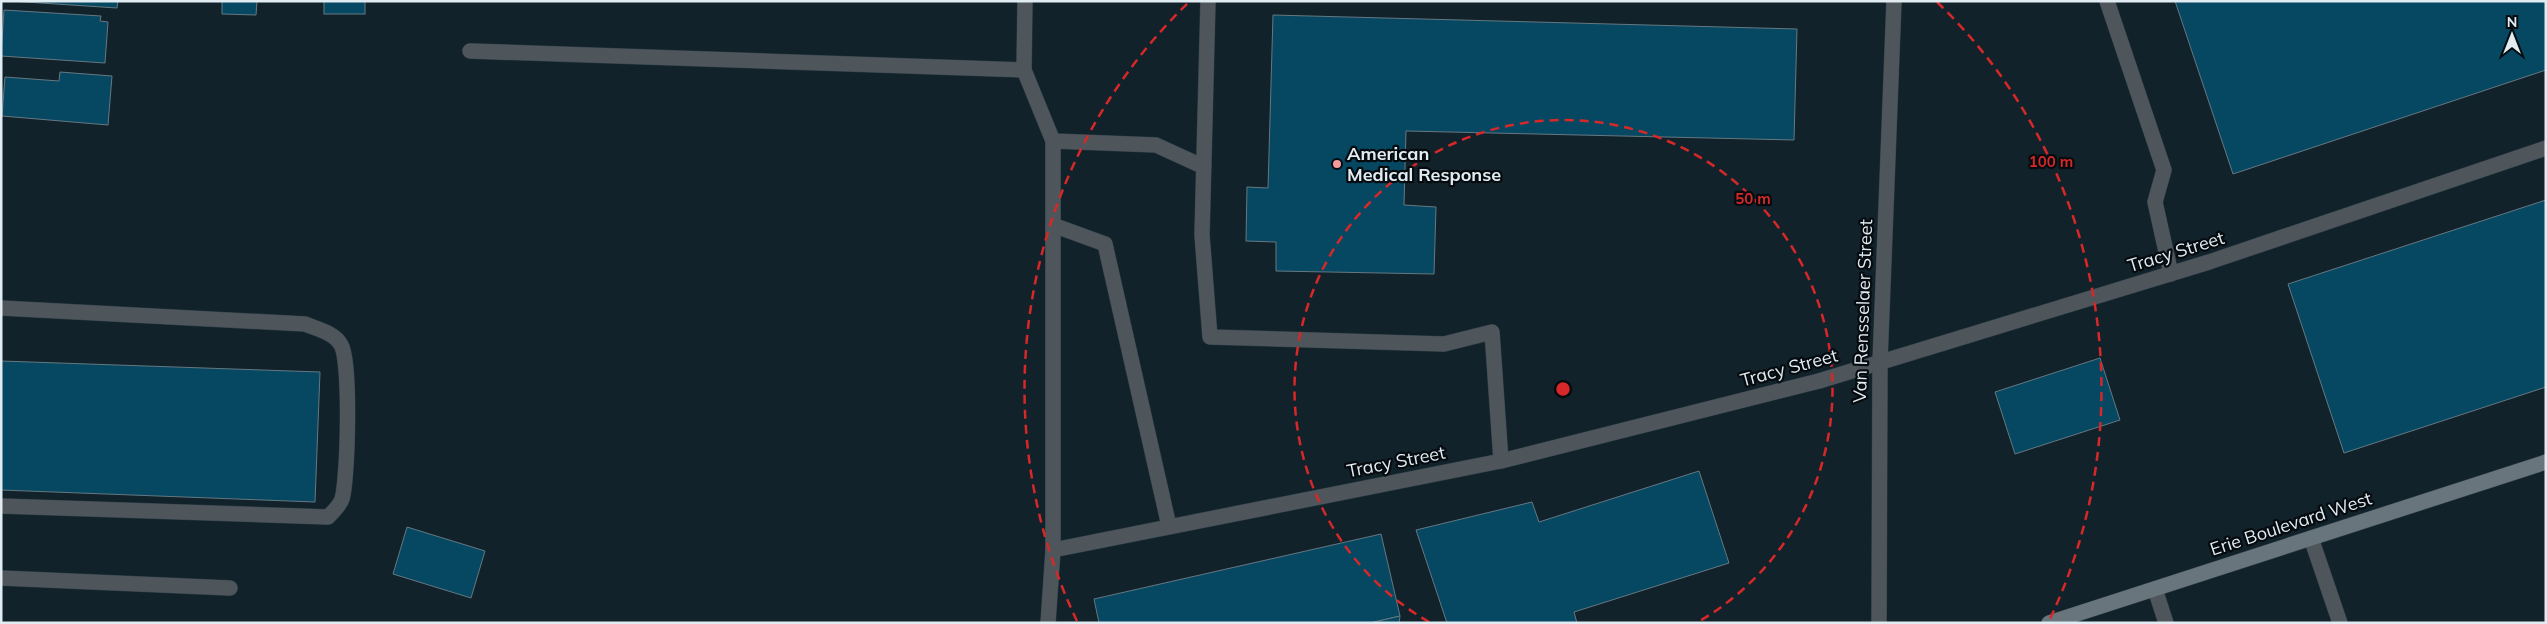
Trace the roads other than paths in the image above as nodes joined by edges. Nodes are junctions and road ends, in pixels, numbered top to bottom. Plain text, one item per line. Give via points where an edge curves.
1 (1025, 1) edge
2 (1208, 1) edge
3 (1894, 1) edge
4 (2107, 1) edge
5 (470, 51) dead end
6 (1024, 70) junction
7 (1053, 141) junction
8 (2546, 148) edge
9 (1204, 167) junction
10 (1053, 225) junction
11 (2171, 274) junction
12 (1, 308) edge
13 (1880, 362) junction
14 (1501, 461) junction
15 (2546, 462) edge
16 (1, 506) edge
17 (1169, 526) junction
18 (2311, 538) junction
19 (1052, 550) junction
20 (1, 578) edge
21 (230, 588) dead end
22 (2155, 588) junction
23 (1048, 623) edge
24 (1879, 623) edge
25 (2049, 623) edge
26 (2166, 623) edge
27 (2340, 623) edge

1 - 6 street
2 - 9 street
3 - 13 street, Van Rensselaer Street
4 - 11 street via 2164,170 2155,202
5 - 6 street
6 - 7 street
7 - 9 street via 1156,144
7 - 10 street
8 - 11 street, Tracy Street
9 - 14 street via 1202,235 1210,337 1444,344 1492,332
10 - 17 street via 1105,244
10 - 19 street
11 - 13 street, Tracy Street
12 - 16 street via 305,324 326,332 341,344 346,361 346,461 342,500 328,517
13 - 14 street, Tracy Street via 1819,381
13 - 24 street, Van Rensselaer Street
14 - 17 street, Tracy Street
15 - 18 main road, Erie Boulevard West
17 - 19 street, Tracy Street
18 - 22 main road, Erie Boulevard West
18 - 27 street
19 - 23 street
20 - 21 street
22 - 25 main road, Erie Boulevard West
22 - 26 street

